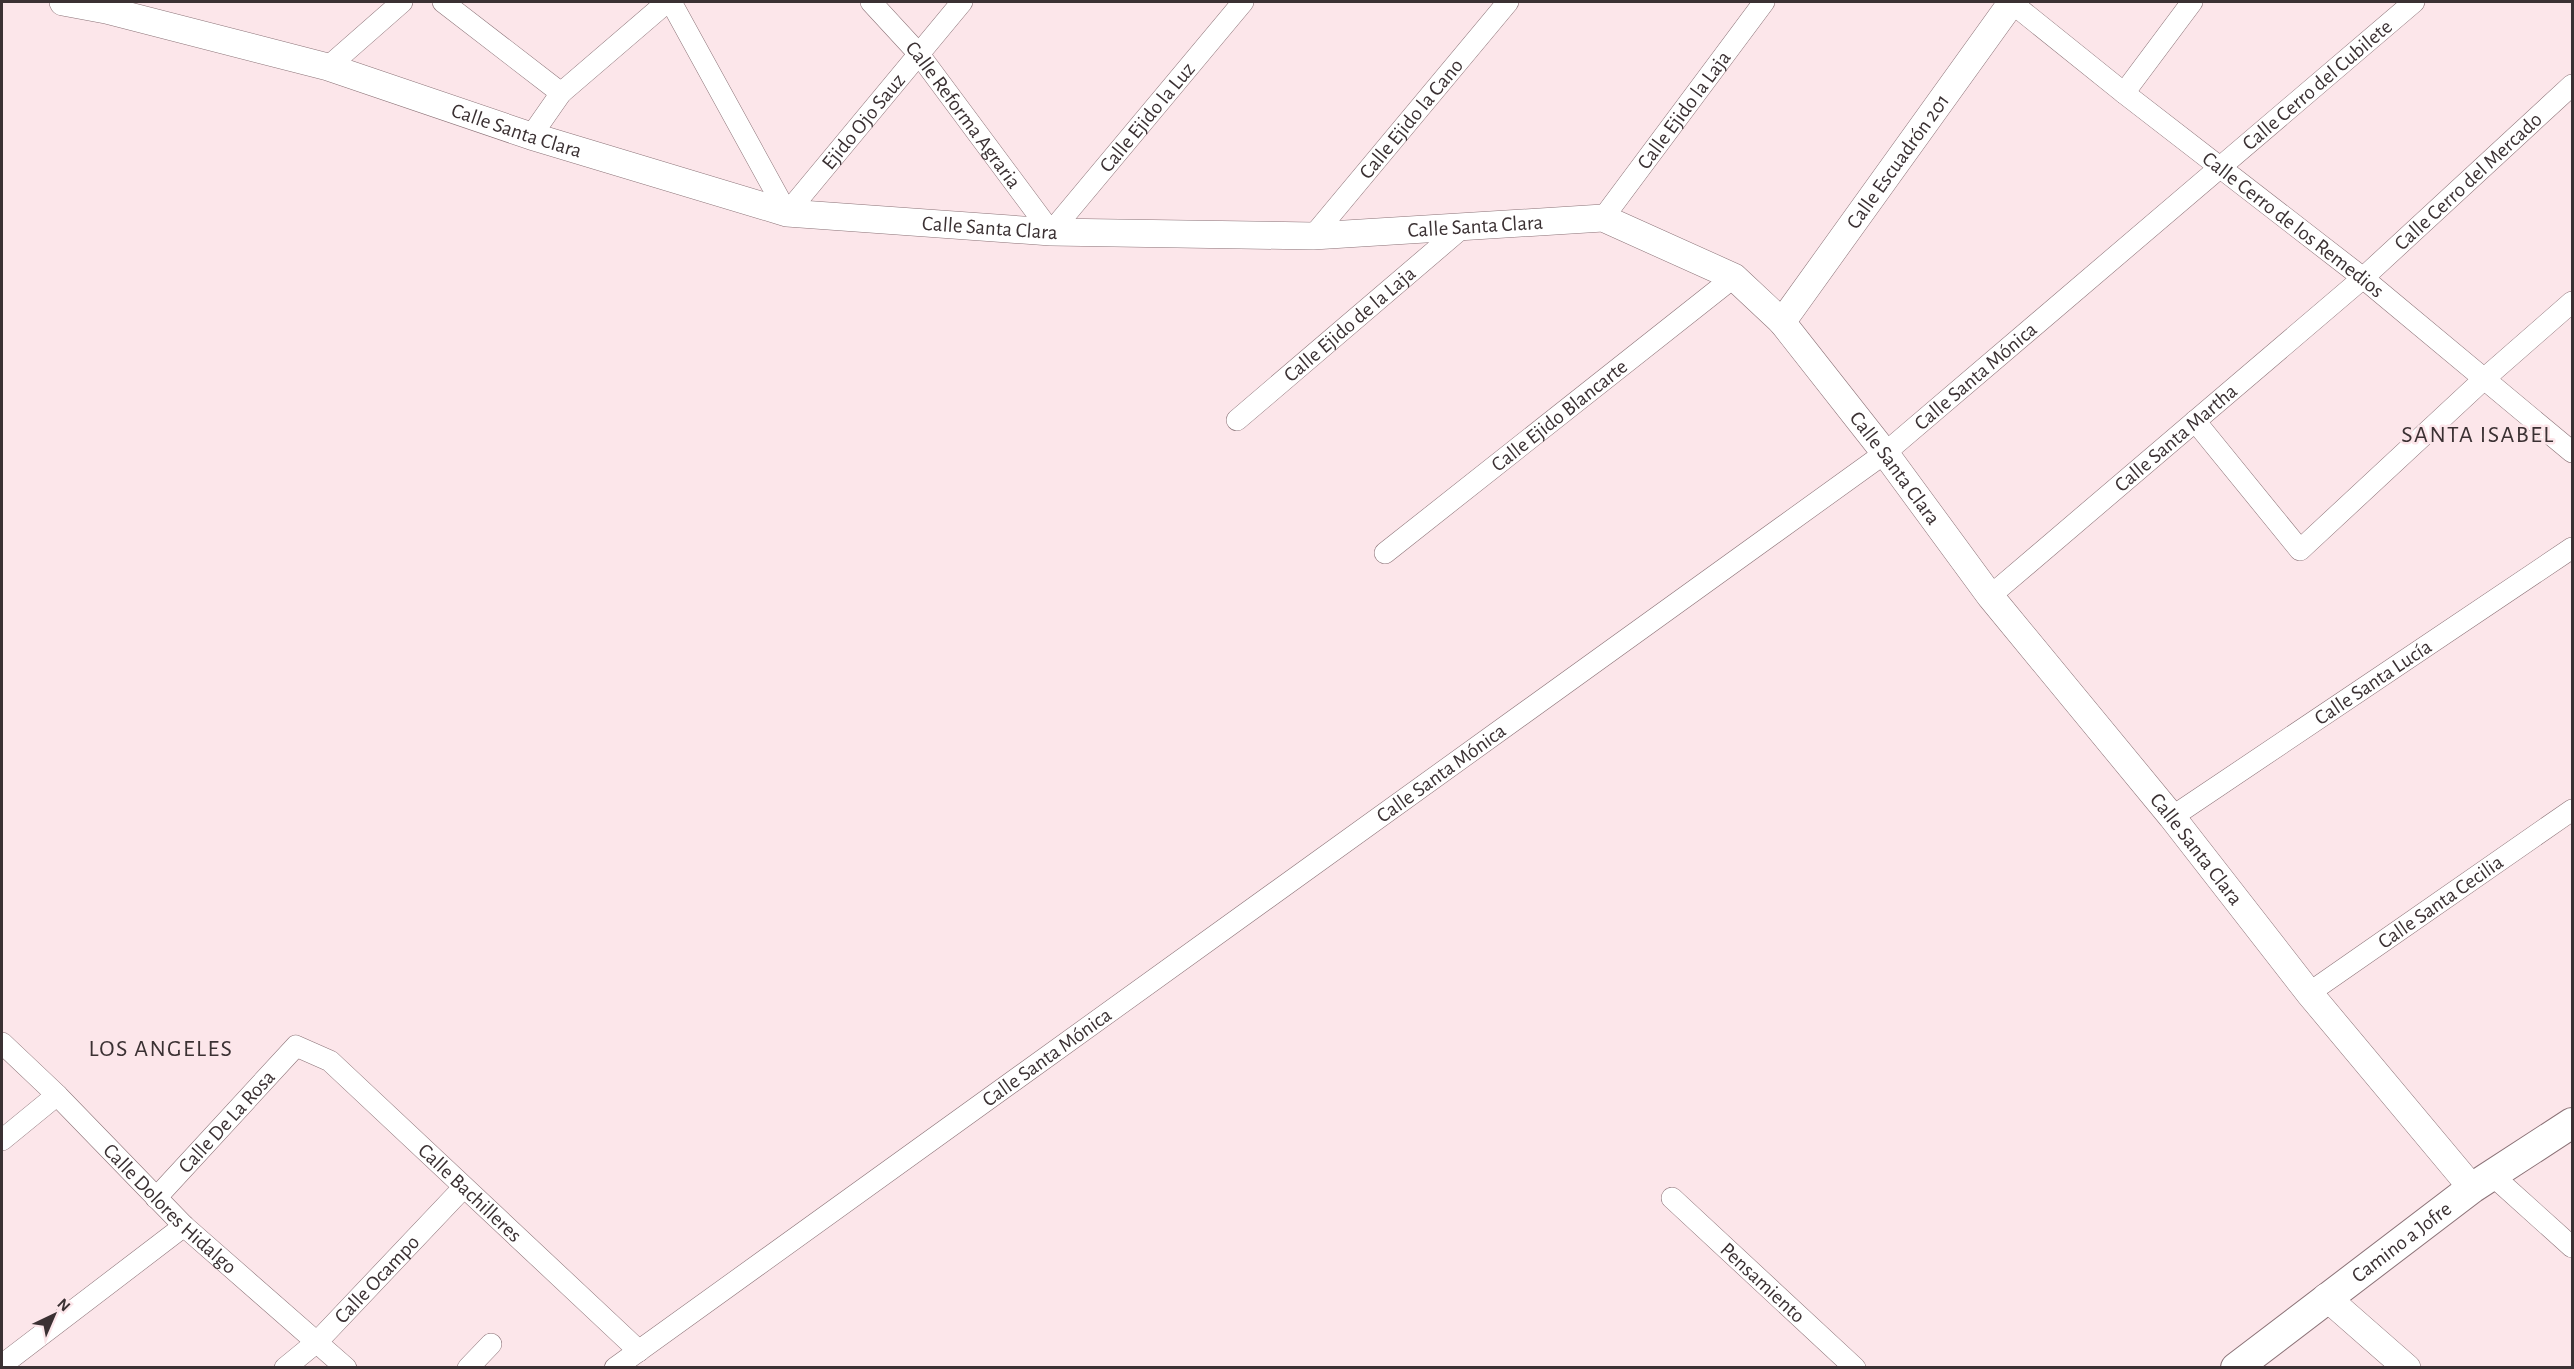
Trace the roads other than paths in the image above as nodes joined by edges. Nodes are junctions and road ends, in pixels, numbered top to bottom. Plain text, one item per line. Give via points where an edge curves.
1 (63, 2) edge
2 (402, 2) edge
3 (443, 2) edge
4 (669, 2) edge
5 (872, 2) edge
6 (962, 2) edge
7 (1243, 2) edge
8 (1508, 2) edge
9 (1764, 2) edge
10 (2012, 2) edge
11 (2192, 2) edge
12 (2414, 2) edge
13 (110, 6) edge
14 (918, 53) junction
15 (328, 67) junction
16 (2572, 85) edge
17 (561, 93) junction
18 (2124, 93) junction
19 (531, 136) junction
20 (2220, 166) junction
21 (788, 213) junction
22 (1603, 218) junction
23 (1463, 227) junction
24 (1051, 232) junction
25 (1313, 236) junction
26 (1734, 277) junction
27 (2363, 278) junction
28 (2572, 302) edge
29 (1782, 322) junction
30 (2484, 379) junction
31 (1237, 420) dead end
32 (2195, 421) junction
33 (2572, 451) edge
34 (1885, 453) junction
35 (2572, 548) edge
36 (1385, 553) dead end
37 (1990, 596) junction
38 (2572, 810) edge
39 (2172, 817) junction
40 (2309, 993) junction
41 (2, 1043) edge
42 (296, 1046) joint
43 (57, 1095) junction
44 (2572, 1123) edge
45 (2, 1140) edge
46 (2482, 1181) junction
47 (463, 1188) junction
48 (156, 1198) junction
49 (1671, 1198) dead end
50 (184, 1226) junction
51 (2572, 1247) edge
52 (2326, 1297) junction
53 (318, 1341) junction
54 (491, 1344) dead end
55 (639, 1351) junction
56 (2, 1365) edge
57 (285, 1368) edge
58 (346, 1368) edge
59 (468, 1368) edge
60 (615, 1368) edge
61 (1855, 1368) edge
62 (2236, 1368) edge
63 (2407, 1368) edge

1 - 13 street, Calle Santa Clara
2 - 15 street
3 - 17 street
4 - 17 street
4 - 21 street
5 - 14 street, Calle Reforma Agraria
6 - 14 street, Ejido Ojo Sauz
7 - 24 street, Calle Ejido la Luz
8 - 25 street, Calle Ejido la Cano
9 - 22 street, Calle Ejido la Laja
10 - 18 street, Calle Cerro de los Remedios
10 - 29 street, Calle Escuadrón 201
11 - 18 street
12 - 20 street, Calle Cerro del Cubilete
13 - 15 street, Calle Santa Clara
14 - 21 street, Ejido Ojo Sauz
14 - 24 street, Calle Reforma Agraria
15 - 19 street, Calle Santa Clara
16 - 27 street, Calle Cerro del Mercado
17 - 19 street
18 - 20 street, Calle Cerro de los Remedios
19 - 21 street, Calle Santa Clara
20 - 27 street, Calle Cerro de los Remedios
20 - 34 street, Calle Santa Mónica
21 - 24 street, Calle Santa Clara
22 - 23 street, Calle Santa Clara
22 - 26 street, Calle Santa Clara
23 - 25 street, Calle Santa Clara
23 - 31 street, Calle Ejido de la Laja
24 - 25 street, Calle Santa Clara
26 - 29 street, Calle Santa Clara
26 - 36 street, Calle Ejido Blancarte
27 - 30 street, Calle Cerro de los Remedios
27 - 32 street, Calle Santa Martha
28 - 30 street
29 - 34 street, Calle Santa Clara
30 - 32 street via 2300,550
30 - 33 street, Calle Cerro de los Remedios
32 - 37 street, Calle Santa Martha
34 - 37 street, Calle Santa Clara
34 - 55 street, Calle Santa Mónica
35 - 39 street, Calle Santa Lucía
37 - 39 street, Calle Santa Clara
38 - 40 street, Calle Santa Cecilia
39 - 40 street, Calle Santa Clara
40 - 46 street, Calle Santa Clara
41 - 43 street, Calle Dolores Hidalgo
42 - 47 street, Calle Bachilleres via 330,1061
42 - 48 street, Calle De La Rosa
43 - 45 street
43 - 48 street, Calle Dolores Hidalgo
44 - 46 main road, Camino a Jofre
46 - 51 street
46 - 52 main road, Camino a Jofre
47 - 53 street, Calle Ocampo
47 - 55 street, Calle Bachilleres
48 - 50 street, Calle Dolores Hidalgo
49 - 61 street, Pensamiento
50 - 53 street, Calle Dolores Hidalgo
50 - 56 street
52 - 62 main road, Camino a Jofre
52 - 63 street
53 - 57 street, Calle Ocampo
53 - 58 street, Calle Dolores Hidalgo
54 - 59 street
55 - 60 street, Calle Santa Mónica

